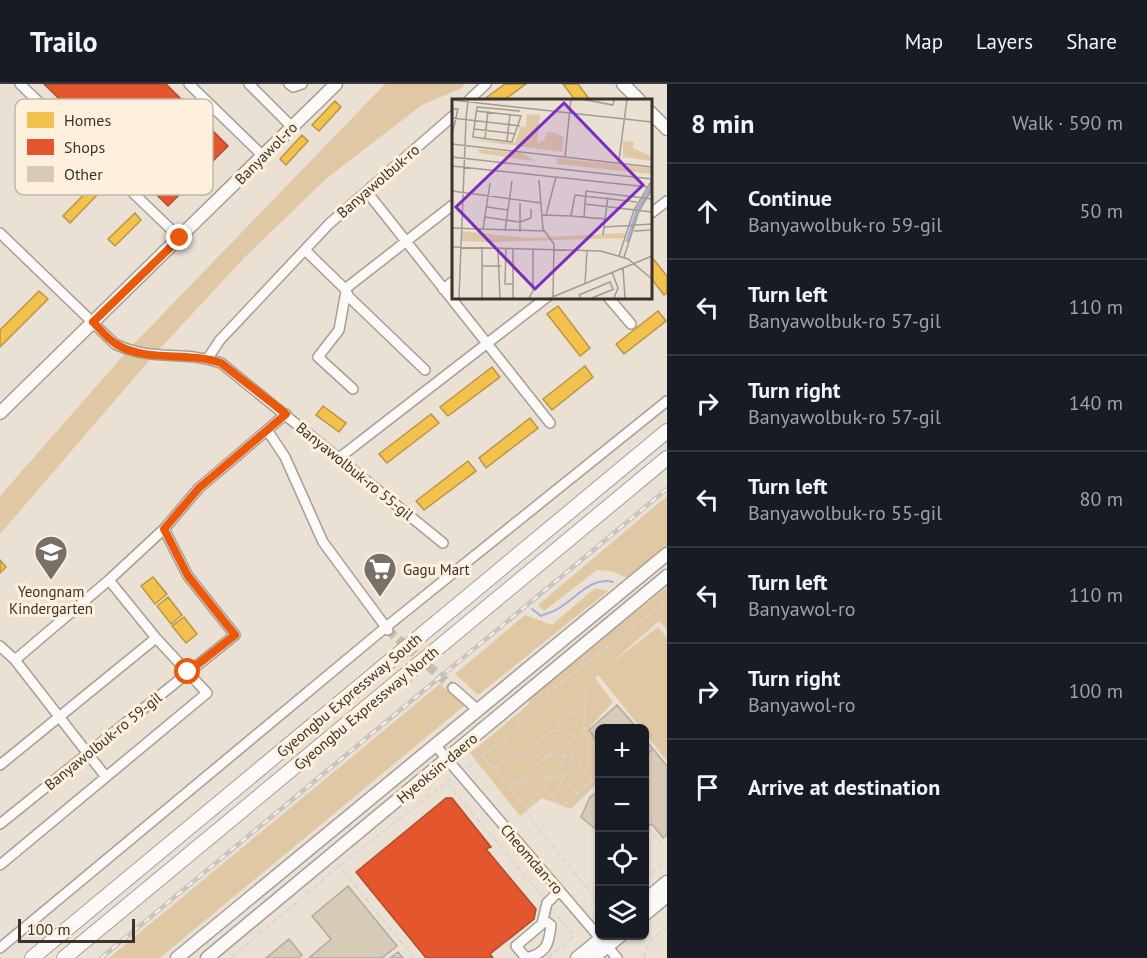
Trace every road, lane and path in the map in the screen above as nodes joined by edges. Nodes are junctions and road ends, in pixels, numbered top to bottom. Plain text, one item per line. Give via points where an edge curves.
1 (20, 84) edge
2 (189, 84) edge
3 (249, 84) edge
4 (289, 84) edge
5 (303, 84) edge
6 (336, 84) edge
7 (486, 84) edge
8 (623, 84) edge
9 (36, 99) edge
10 (204, 99) edge
11 (471, 99) edge
12 (638, 99) edge
13 (213, 107) edge
14 (652, 113) edge
15 (452, 117) edge
16 (292, 127) junction
17 (667, 129) edge
18 (263, 156) junction
19 (367, 192) junction
20 (135, 195) edge
21 (667, 201) edge
22 (452, 206) edge
23 (652, 213) edge
24 (0, 232) edge
25 (180, 238) junction
26 (406, 241) junction
27 (304, 250) junction
28 (452, 282) edge
29 (443, 289) junction
30 (345, 290) junction
31 (546, 298) edge
32 (609, 298) edge
33 (93, 322) junction
34 (631, 324) dead end
35 (486, 344) junction
36 (208, 358) junction
37 (425, 370) dead end
38 (353, 389) dead end
39 (667, 401) edge
40 (0, 413) edge
41 (286, 414) junction
42 (550, 423) dead end
43 (267, 430) junction
44 (667, 431) edge
45 (339, 458) junction
46 (667, 458) edge
47 (164, 529) junction
48 (444, 543) dead end
49 (667, 554) edge
50 (667, 576) edge
51 (109, 580) junction
52 (667, 601) edge
53 (387, 628) junction
54 (156, 638) junction
55 (0, 646) edge
56 (15, 660) junction
57 (188, 672) junction
58 (453, 688) tunnel mouth
59 (586, 690) dead end
60 (585, 703) junction
61 (478, 710) junction
62 (59, 718) junction
63 (553, 729) junction
64 (584, 732) junction
65 (577, 736) junction
66 (590, 740) junction
67 (435, 745) junction
68 (595, 747) edge
69 (595, 751) edge
70 (88, 753) junction
71 (483, 756) junction
72 (519, 757) junction
73 (547, 757) junction
74 (566, 757) junction
75 (447, 760) junction
76 (578, 763) junction
77 (0, 765) edge
78 (493, 768) junction
79 (459, 773) junction
80 (564, 776) junction
81 (106, 777) junction
82 (550, 778) junction
83 (595, 778) edge
84 (592, 780) junction
85 (517, 781) junction
86 (446, 782) junction
87 (577, 793) junction
88 (525, 806) junction
89 (0, 824) edge
90 (649, 829) edge
91 (667, 850) edge
92 (331, 855) junction
93 (667, 862) edge
94 (0, 865) edge
95 (339, 866) junction
96 (649, 876) edge
97 (667, 882) edge
98 (559, 891) junction
99 (667, 896) edge
100 (595, 898) edge
101 (649, 898) edge
102 (547, 903) junction
103 (649, 912) edge
104 (543, 919) dead end
105 (667, 927) edge
106 (595, 930) edge
107 (604, 940) edge
108 (0, 948) edge
109 (32, 958) edge
110 (64, 958) edge
111 (177, 958) edge
112 (207, 958) edge
113 (231, 958) edge
114 (414, 958) edge
115 (548, 958) edge
116 (577, 958) edge
117 (593, 958) edge
118 (617, 958) edge
119 (645, 958) edge

1 - 9 street
2 - 10 street
3 - 16 street
4 - 5 street
6 - 16 main road, Banyawol-ro
7 - 11 street
8 - 12 main road
13 - 18 street
14 - 17 main road
15 - 19 street, Banyawolbuk-ro
16 - 18 main road, Banyawol-ro
18 - 25 main road, Banyawol-ro
19 - 26 street
19 - 27 street, Banyawolbuk-ro
20 - 25 street
21 - 23 street
22 - 26 street
24 - 33 street
25 - 33 main road, Banyawol-ro
26 - 29 street
26 - 30 street
27 - 30 street
27 - 36 street, Banyawolbuk-ro
28 - 29 street
29 - 35 street
30 - 37 street
30 - 38 street via 339,330 318,357
31 - 35 street
32 - 34 street
33 - 36 street via 115,344 131,352
33 - 40 main road, Banyawol-ro
35 - 42 street
35 - 45 street
36 - 41 street, Banyawolbuk-ro 55-gil via 231,370
39 - 53 street
41 - 43 street
41 - 45 street, Banyawolbuk-ro 55-gil
43 - 47 street via 199,488
43 - 53 street via 285,457 323,542
44 - 109 highway, Gyeongbu Expressway South
45 - 48 street, Banyawolbuk-ro 55-gil
46 - 110 highway, Gyeongbu Expressway North
47 - 51 street
47 - 57 street, Banyawolbuk-ro 59-gil via 188,576 235,635
49 - 61 main road
50 - 75 main road, Hyeoksin-daero
51 - 54 street
51 - 56 street
52 - 71 path via 543,697 512,733
53 - 108 street
54 - 57 street
54 - 62 street
55 - 56 street
56 - 62 street
57 - 70 street, Banyawolbuk-ro 59-gil
57 - 81 street via 207,693
58 - 61 street
59 - 60 path
60 - 63 path
60 - 64 path
61 - 67 main road
62 - 70 street
62 - 77 street
63 - 65 path
63 - 72 path
64 - 65 path
64 - 66 path
65 - 73 path
66 - 68 path
66 - 74 path
67 - 75 street, Cheomdan-ro
67 - 111 main road
69 - 76 path
70 - 81 street
70 - 89 street, Banyawolbuk-ro 59-gil
71 - 78 path
71 - 79 path
72 - 73 path
72 - 78 path via 509,757
73 - 74 path
73 - 85 path
74 - 76 path via 572,756
74 - 82 path
75 - 79 street, Cheomdan-ro
75 - 92 main road, Hyeoksin-daero
76 - 80 path
76 - 84 path
78 - 85 path via 506,782
79 - 86 path
79 - 98 street, Cheomdan-ro
80 - 82 path
80 - 87 path
80 - 87 path via 552,801 564,806
81 - 94 street
82 - 85 path
82 - 88 path
83 - 84 path
84 - 87 path
85 - 88 path via 508,788
86 - 95 path
86 - 102 path
88 - 100 path via 532,822
90 - 91 path
92 - 95 path
92 - 112 main road, Hyeoksin-daero
93 - 96 path
95 - 113 path
95 - 114 path
97 - 101 main road
98 - 102 street
98 - 106 street, Cheomdan-ro
99 - 103 main road
102 - 104 street
102 - 115 path via 574,936
105 - 119 path via 649,942
107 - 116 main road
107 - 117 main road
107 - 118 street, Cheomdan-ro

